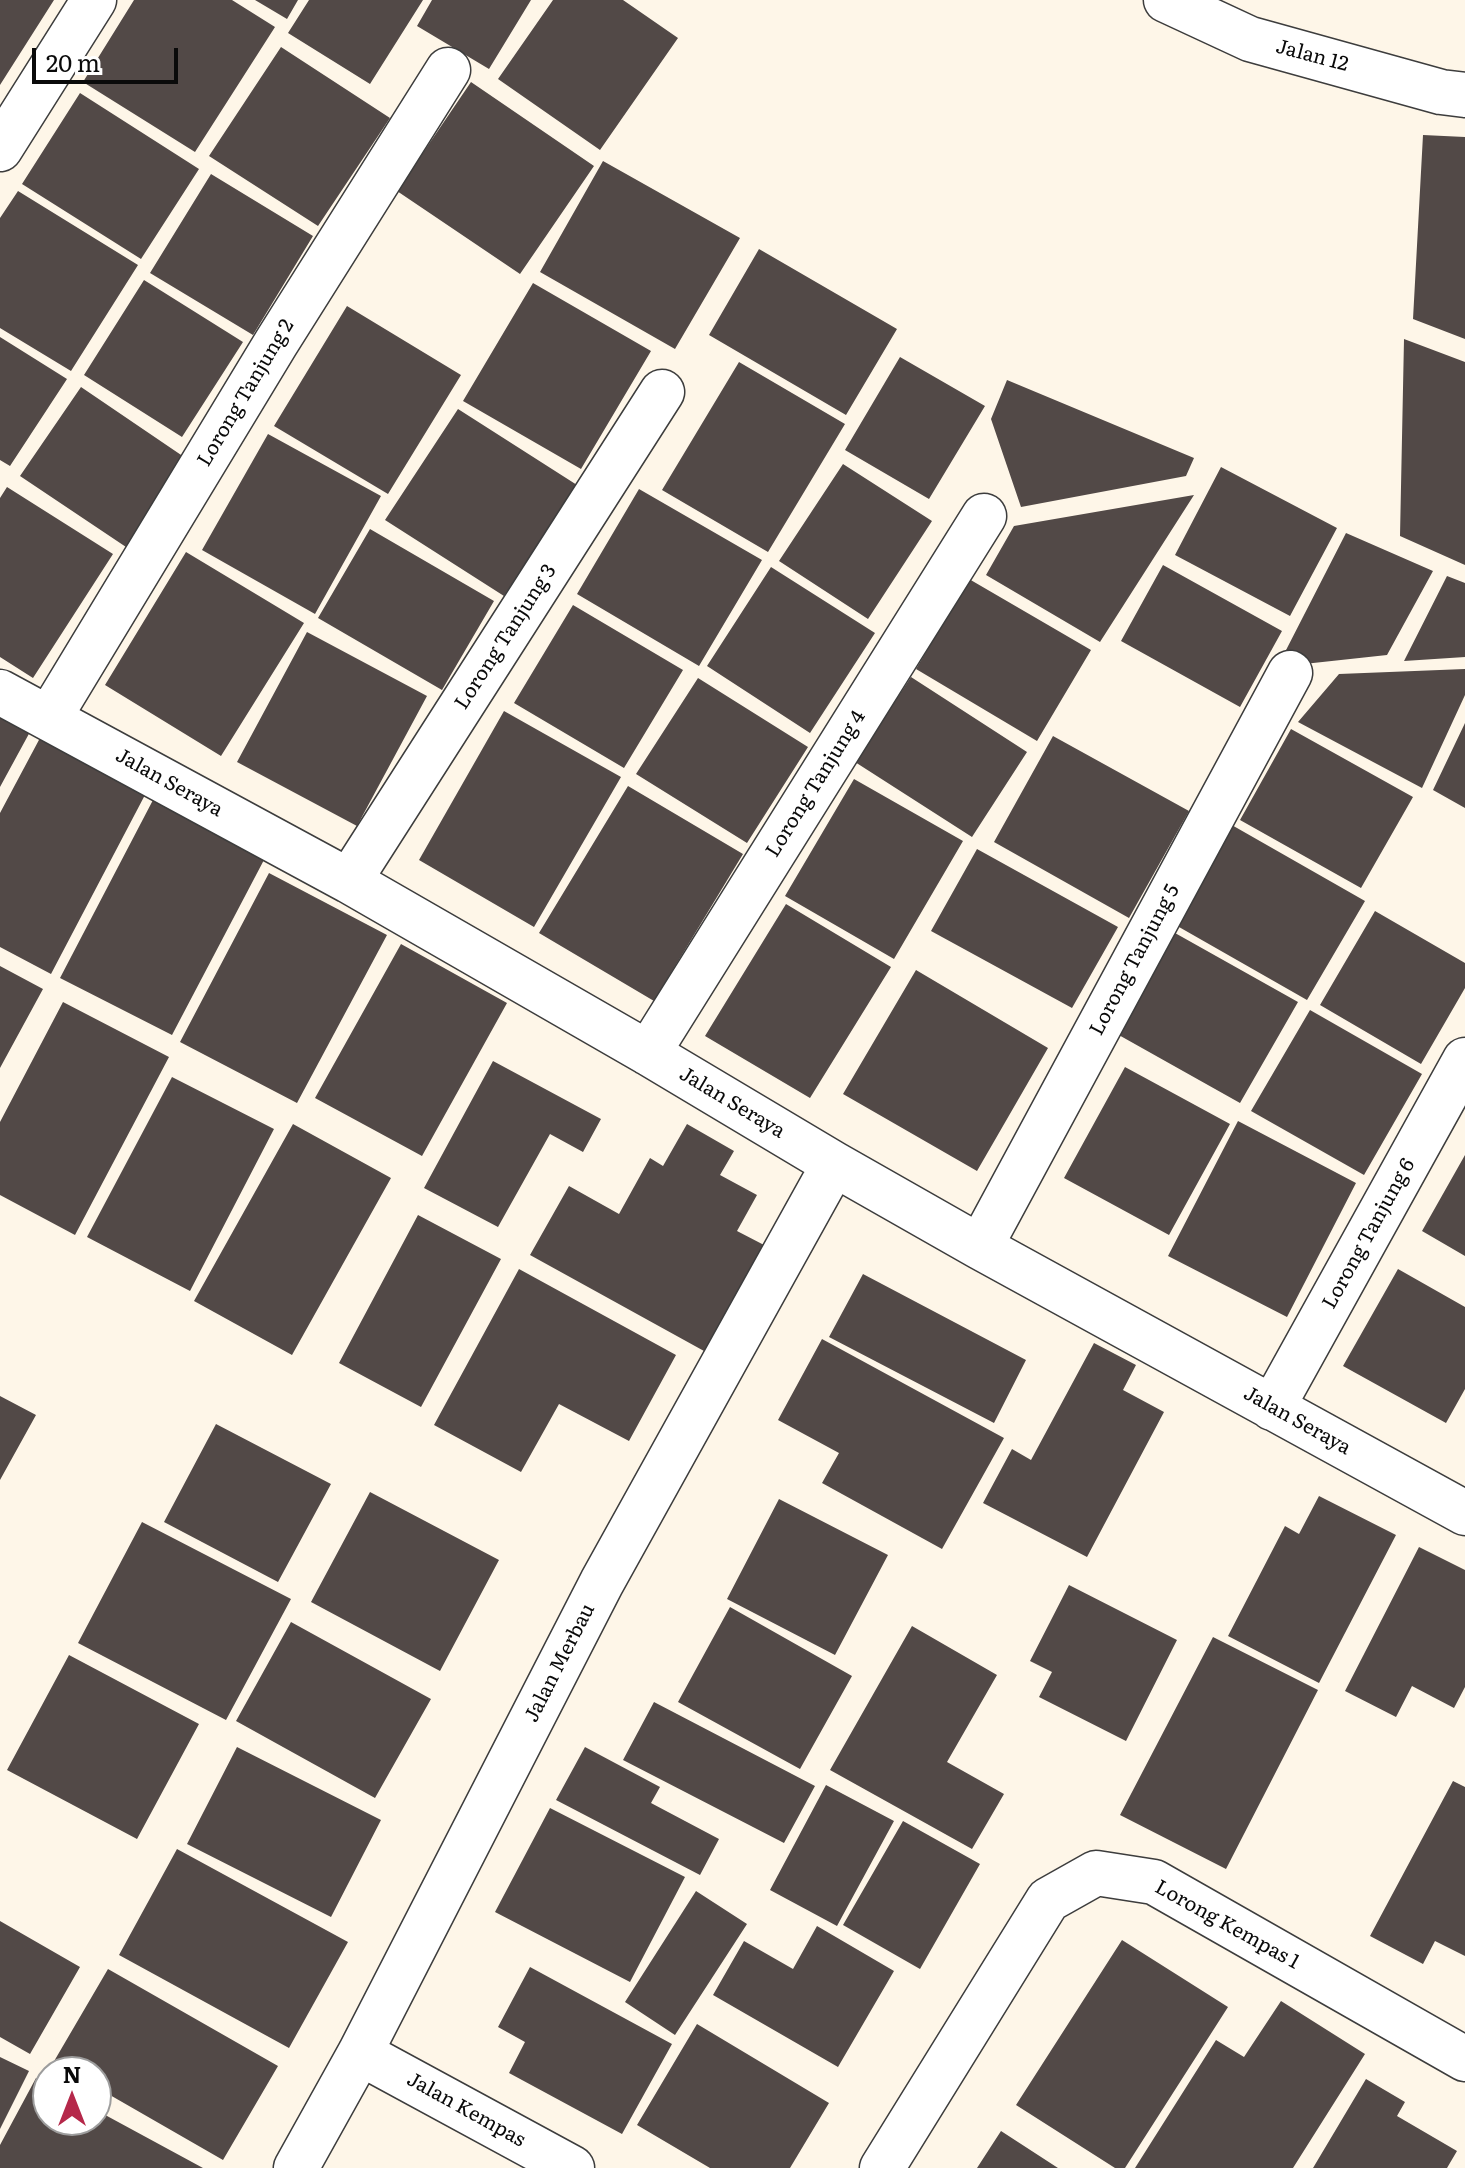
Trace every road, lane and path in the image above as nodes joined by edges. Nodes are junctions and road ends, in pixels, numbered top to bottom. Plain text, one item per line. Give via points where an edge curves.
1 (94, 0) edge
2 (1166, 0) edge
3 (448, 70) dead end
4 (1465, 95) edge
5 (0, 149) edge
6 (662, 392) dead end
7 (984, 516) dead end
8 (1290, 673) dead end
9 (0, 692) edge
10 (49, 718) junction
11 (349, 881) junction
12 (648, 1053) junction
13 (1465, 1060) edge
14 (834, 1164) junction
15 (980, 1247) junction
16 (1272, 1408) junction
17 (1465, 1513) edge
18 (360, 2053) junction
19 (1465, 2059) edge
20 (296, 2168) edge
21 (572, 2168) edge
22 (882, 2168) edge

1 - 5 street
2 - 4 street, Jalan 12 via 1250,39
3 - 10 street, Lorong Tanjung 2
6 - 11 street, Lorong Tanjung 3
7 - 12 street, Lorong Tanjung 4
8 - 15 street, Lorong Tanjung 5
9 - 10 street, Jalan Seraya
10 - 11 street, Jalan Seraya
11 - 12 street, Jalan Seraya
12 - 14 street, Jalan Seraya
13 - 16 street, Lorong Tanjung 6
14 - 15 street, Jalan Seraya
14 - 18 street, Jalan Merbau via 602,1582
15 - 16 street, Jalan Seraya
16 - 17 street, Jalan Seraya
18 - 20 street, Jalan Merbau
18 - 21 street, Jalan Kempas
19 - 22 street, Lorong Kempas 1 via 1154,1882 1096,1873 1048,1900

